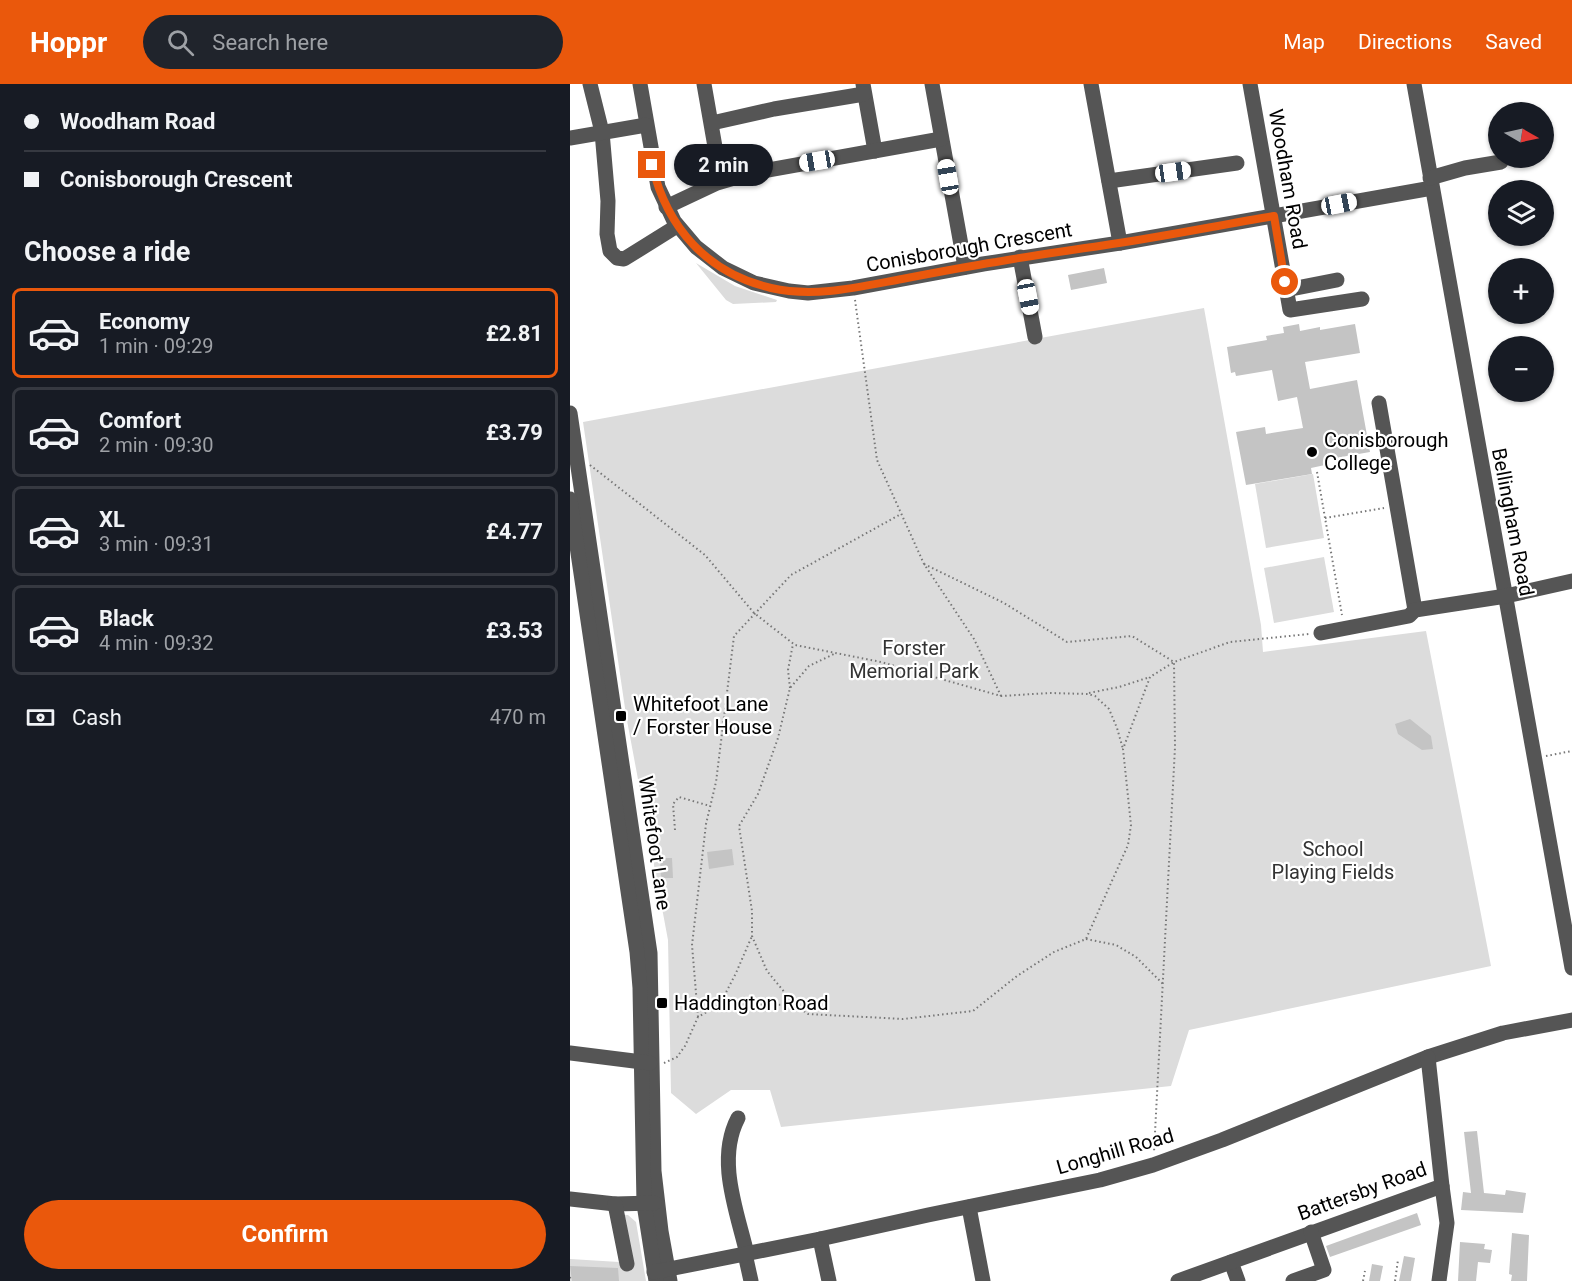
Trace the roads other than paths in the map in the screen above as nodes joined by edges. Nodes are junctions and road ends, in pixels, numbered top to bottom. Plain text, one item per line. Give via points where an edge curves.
1 (590, 84) edge
2 (640, 84) edge
3 (704, 84) edge
4 (932, 84) edge
5 (1091, 84) edge
6 (1250, 84) edge
7 (1414, 84) edge
8 (863, 89) edge
9 (712, 123) junction
10 (646, 125) junction
11 (602, 132) junction
12 (570, 138) edge
13 (941, 139) junction
14 (875, 151) junction
15 (1237, 163) dead end
16 (1488, 164) edge
17 (721, 181) junction
18 (1109, 181) junction
19 (1431, 183) junction
20 (666, 207) junction
21 (1274, 216) junction
22 (677, 226) junction
23 (1120, 243) junction
24 (1020, 257) junction
25 (964, 267) junction
26 (1338, 280) dead end
27 (1286, 286) junction
28 (1362, 299) dead end
29 (1035, 337) dead end
30 (1379, 403) dead end
31 (570, 413) edge
32 (570, 499) edge
33 (1572, 581) edge
34 (1506, 596) junction
35 (591, 600) junction
36 (1415, 610) junction
37 (1321, 633) road end
38 (1572, 968) edge
39 (1572, 1020) edge
40 (570, 1053) edge
41 (1428, 1057) junction
42 (653, 1063) junction
43 (738, 1118) dead end
44 (1442, 1186) junction
45 (570, 1198) edge
46 (651, 1203) junction
47 (615, 1204) junction
48 (969, 1207) junction
49 (1311, 1232) junction
50 (820, 1239) junction
51 (752, 1253) junction
52 (1231, 1262) junction
53 (627, 1264) dead end
54 (662, 1276) edge
55 (828, 1276) edge
56 (751, 1281) edge
57 (983, 1281) edge
58 (1178, 1281) edge
59 (1238, 1281) edge
60 (1293, 1281) edge
61 (1438, 1281) edge

1 - 11 street
2 - 10 street, Conisborough Crescent
3 - 9 street
4 - 13 street
5 - 18 street
6 - 21 street, Woodham Road
7 - 19 street, Bellingham Road
8 - 9 street
8 - 14 street
9 - 17 street
10 - 11 street
10 - 20 street, Conisborough Crescent via 658,187
11 - 12 street
11 - 22 street via 610,251 624,259
13 - 14 street
13 - 25 street
14 - 17 street
15 - 18 street
16 - 19 street, Conisborough Crescent via 1465,168
17 - 20 street
18 - 23 street
19 - 21 street, Conisborough Crescent
19 - 34 street, Bellingham Road
20 - 22 street, Conisborough Crescent
21 - 23 street, Conisborough Crescent
21 - 27 street, Woodham Road
22 - 25 street, Conisborough Crescent via 708,258 737,276 772,288 808,292 853,288
23 - 24 street, Conisborough Crescent
24 - 25 street, Conisborough Crescent
24 - 29 street
26 - 27 street
27 - 28 street via 1290,310 1294,311
30 - 36 street
31 - 35 street, Whitefoot Lane
32 - 35 street, Whitefoot Lane
33 - 34 street
34 - 36 street
34 - 38 street, Bellingham Road
35 - 42 street, Whitefoot Lane via 650,953
36 - 37 street via 1409,616
39 - 41 street, Longhill Road via 1503,1033
40 - 42 street
41 - 44 street, Battersby Road
41 - 48 street, Longhill Road via 1153,1165
42 - 46 street, Whitefoot Lane
43 - 51 street via 732,1130 728,1162
44 - 49 street, Battersby Road
44 - 61 street via 1447,1223
45 - 47 street
46 - 47 street
46 - 54 street, Whitefoot Lane
47 - 53 street
48 - 50 street, Longhill Road
48 - 57 street
49 - 52 street, Battersby Road
49 - 60 street via 1324,1270
50 - 51 street, Longhill Road
50 - 55 street
51 - 54 street, Longhill Road
51 - 56 street
52 - 58 street, Battersby Road
52 - 59 street

